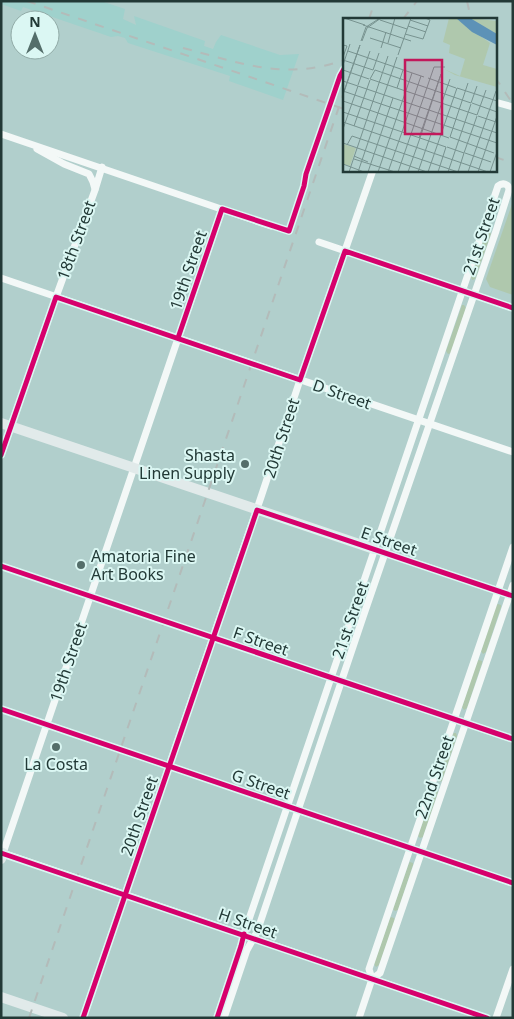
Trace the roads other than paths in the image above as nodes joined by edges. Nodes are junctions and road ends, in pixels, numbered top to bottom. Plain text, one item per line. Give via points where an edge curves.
1 (496, 102) edge
2 (513, 107) edge
3 (1, 134) edge
4 (22, 140) junction
5 (102, 167) junction
6 (373, 171) edge
7 (95, 190) junction
8 (222, 209) junction
9 (271, 226) dead end
10 (484, 227) junction
11 (496, 231) junction
12 (319, 242) dead end
13 (345, 251) junction
14 (1, 278) edge
15 (462, 290) junction
16 (474, 294) junction
17 (56, 296) junction
18 (513, 308) edge
19 (178, 338) junction
20 (300, 380) junction
21 (418, 420) junction
22 (430, 424) junction
23 (6, 425) edge
24 (513, 452) edge
25 (1, 455) edge
26 (134, 468) junction
27 (257, 510) junction
28 (513, 547) edge
29 (374, 549) junction
30 (386, 552) junction
31 (1, 566) edge
32 (513, 585) edge
33 (498, 591) junction
34 (511, 595) edge
35 (90, 596) junction
36 (213, 638) junction
37 (331, 678) junction
38 (341, 681) junction
39 (1, 709) edge
40 (454, 719) junction
41 (466, 723) junction
42 (46, 725) junction
43 (513, 739) edge
44 (169, 766) junction
45 (287, 806) junction
46 (298, 810) junction
47 (410, 848) junction
48 (422, 852) junction
49 (2, 855) edge
50 (513, 883) edge
51 (125, 895) junction
52 (244, 934) junction
53 (254, 938) junction
54 (513, 969) edge
55 (372, 979) junction
56 (1, 997) edge
57 (63, 1018) edge
58 (83, 1018) edge
59 (217, 1018) edge
60 (224, 1018) edge
61 (359, 1018) edge
62 (487, 1018) edge
63 (496, 1018) edge

1 - 2 street
3 - 4 street
4 - 5 street
4 - 7 street via 89,174
5 - 7 street, 18th Street
5 - 8 street
6 - 13 street, 20th Street
7 - 17 street, 18th Street
8 - 9 street
8 - 19 street, 19th Street
10 - 11 street
10 - 11 street, 21st Street via 498,186 505,184 509,190
10 - 15 street, 21st Street
11 - 16 street, 21st Street
12 - 13 street
13 - 15 street
13 - 20 street, 20th Street
14 - 17 street, D Street
15 - 16 street
15 - 21 street, 21st Street
16 - 18 street
16 - 22 street, 21st Street
17 - 19 street, D Street
17 - 23 street, 18th Street
19 - 20 street, D Street
19 - 26 street, 19th Street
20 - 21 street, D Street
20 - 27 street, 20th Street
21 - 22 street, D Street
21 - 29 street, 21st Street
22 - 24 street, D Street
22 - 30 street, 21st Street
23 - 25 street, 18th Street
23 - 26 street, E Street
26 - 27 street, E Street
26 - 35 street, 19th Street
27 - 29 street, E Street
27 - 36 street, 20th Street
28 - 33 street, 22nd Street
29 - 30 street, E Street
29 - 37 street, 21st Street
30 - 33 street, E Street
30 - 38 street, 21st Street
31 - 35 street, F Street
32 - 34 street, 22nd Street
33 - 34 street, E Street
33 - 40 street, 22nd Street
34 - 41 street, 22nd Street
35 - 36 street, F Street
35 - 42 street, 19th Street
36 - 37 street, F Street
36 - 44 street, 20th Street
37 - 38 street, F Street
37 - 45 street, 21st Street
38 - 40 street, F Street
38 - 46 street, 21st Street
39 - 42 street, G Street
40 - 41 street, F Street
40 - 47 street, 22nd Street
41 - 43 street, F Street
41 - 48 street, 22nd Street
42 - 44 street, G Street
42 - 49 street, 19th Street
44 - 45 street, G Street
44 - 51 street, 20th Street
45 - 46 street, G Street
45 - 52 street, 21st Street
46 - 47 street, G Street
46 - 53 street, 21st Street
47 - 48 street, G Street
47 - 55 street, 22nd Street via 369,969
48 - 50 street, G Street
48 - 55 street, 22nd Street via 380,973
49 - 51 street, H Street
51 - 52 street, H Street
51 - 58 street, 20th Street
52 - 53 street, H Street
52 - 59 street, 21st Street
53 - 55 street, H Street
53 - 60 street, 21st Street
54 - 63 street
55 - 61 street, 22nd Street
55 - 62 street, H Street
56 - 57 street

